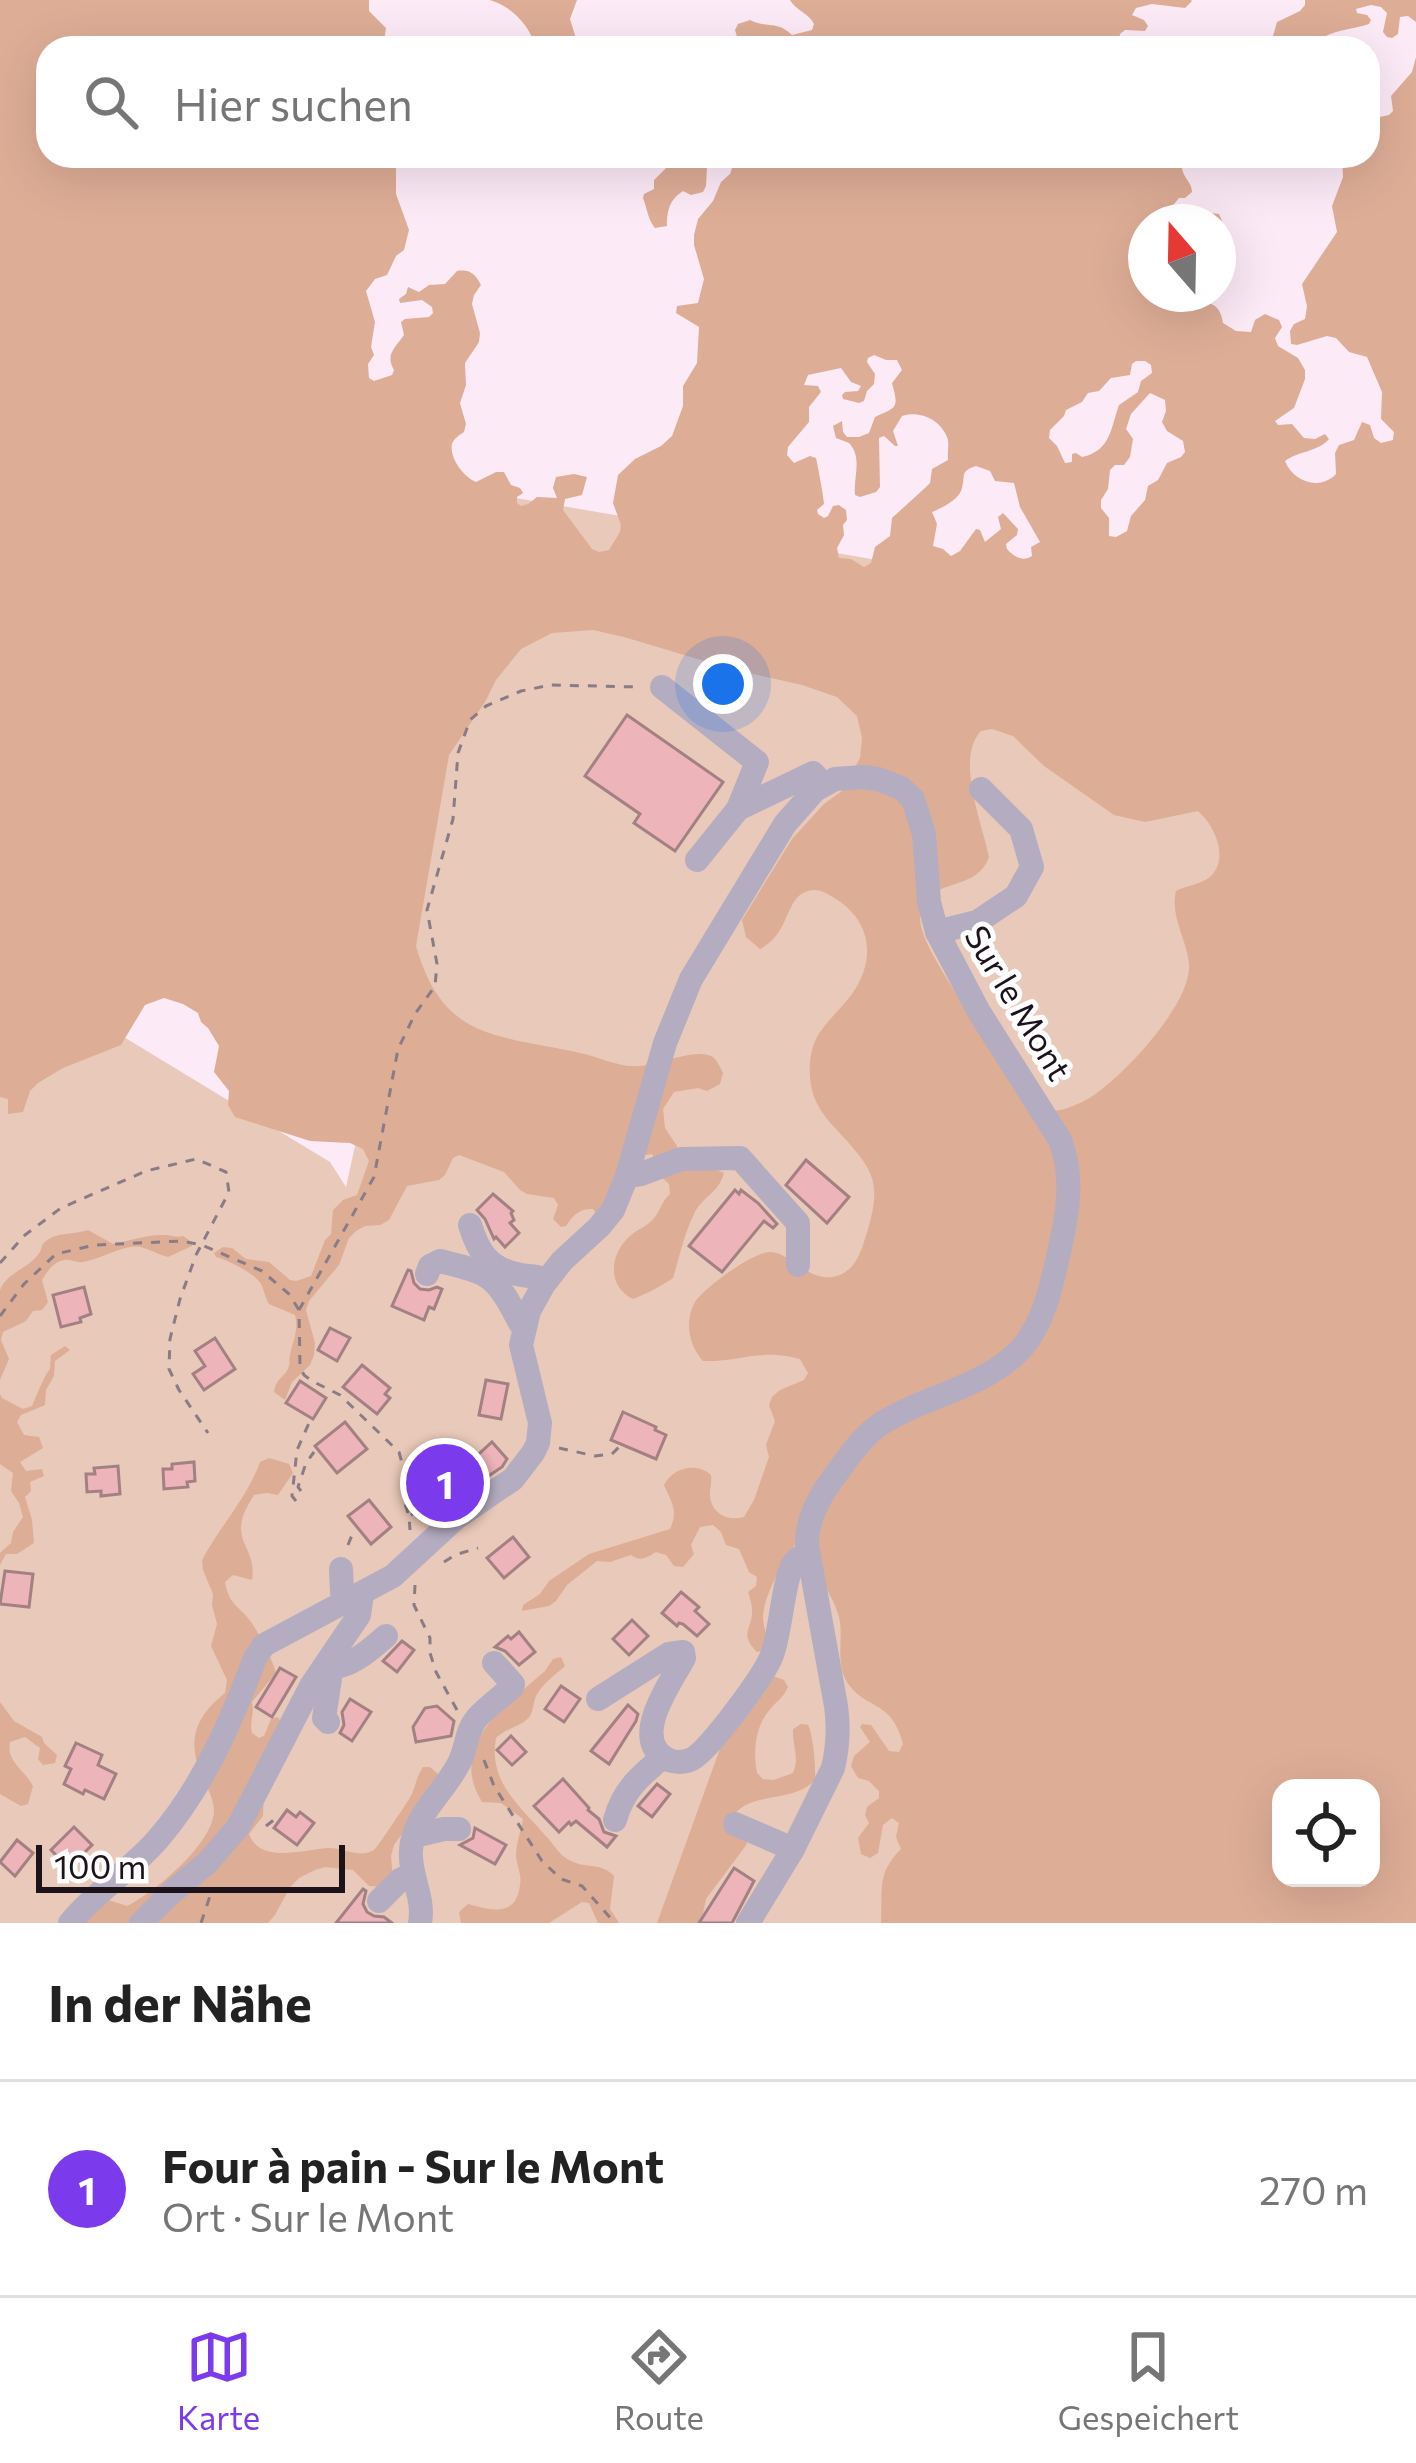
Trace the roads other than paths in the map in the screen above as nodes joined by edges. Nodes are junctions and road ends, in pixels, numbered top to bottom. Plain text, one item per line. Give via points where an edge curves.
1 (662, 687) road end
2 (823, 785) junction
3 (981, 789) dead end
4 (738, 809) junction
5 (698, 860) dead end
6 (937, 932) junction
7 (627, 1176) junction
8 (470, 1225) dead end
9 (797, 1265) dead end
10 (427, 1274) dead end
11 (547, 1280) junction
12 (525, 1323) junction
13 (808, 1554) junction
14 (341, 1569) dead end
15 (354, 1598) junction
16 (386, 1636) dead end
17 (494, 1663) dead end
18 (326, 1668) junction
19 (598, 1699) dead end
20 (328, 1722) dead end
21 (663, 1757) junction
22 (615, 1820) dead end
23 (735, 1823) dead end
24 (459, 1829) dead end
25 (414, 1836) junction
26 (793, 1849) junction
27 (413, 1874) junction
28 (379, 1901) dead end
29 (70, 1923) edge
30 (141, 1923) edge
31 (420, 1923) edge
32 (748, 1923) edge

1 - 4 street via 757,762
2 - 4 street via 813,773
2 - 6 street, Sur le Mont via 878,779 913,799
2 - 7 street via 784,824 691,979
3 - 6 street via 1022,830 1032,866 1016,896 977,922
4 - 5 street
6 - 13 street, Sur le Mont via 1060,1140 1070,1182 1066,1217 1046,1306 1023,1346 860,1442 814,1510
7 - 9 street via 681,1159 740,1158 797,1223
7 - 11 street via 609,1215
8 - 11 street via 489,1262
10 - 12 street via 440,1261 483,1273
11 - 12 street
12 - 15 street via 538,1443 513,1479 456,1517 404,1578
13 - 21 street via 791,1569 776,1641 758,1679 694,1757
13 - 26 street, Sur le Mont via 838,1741
14 - 15 street via 341,1592
15 - 18 street via 362,1606
15 - 29 street via 264,1645 183,1805
16 - 18 street via 366,1654
17 - 25 street via 512,1687 478,1717
18 - 20 street
18 - 30 street via 230,1838
19 - 21 street via 683,1652 651,1726
21 - 22 street via 624,1794
23 - 26 street
24 - 25 street
25 - 27 street
26 - 32 street, Sur le Mont
27 - 28 street
27 - 31 street

